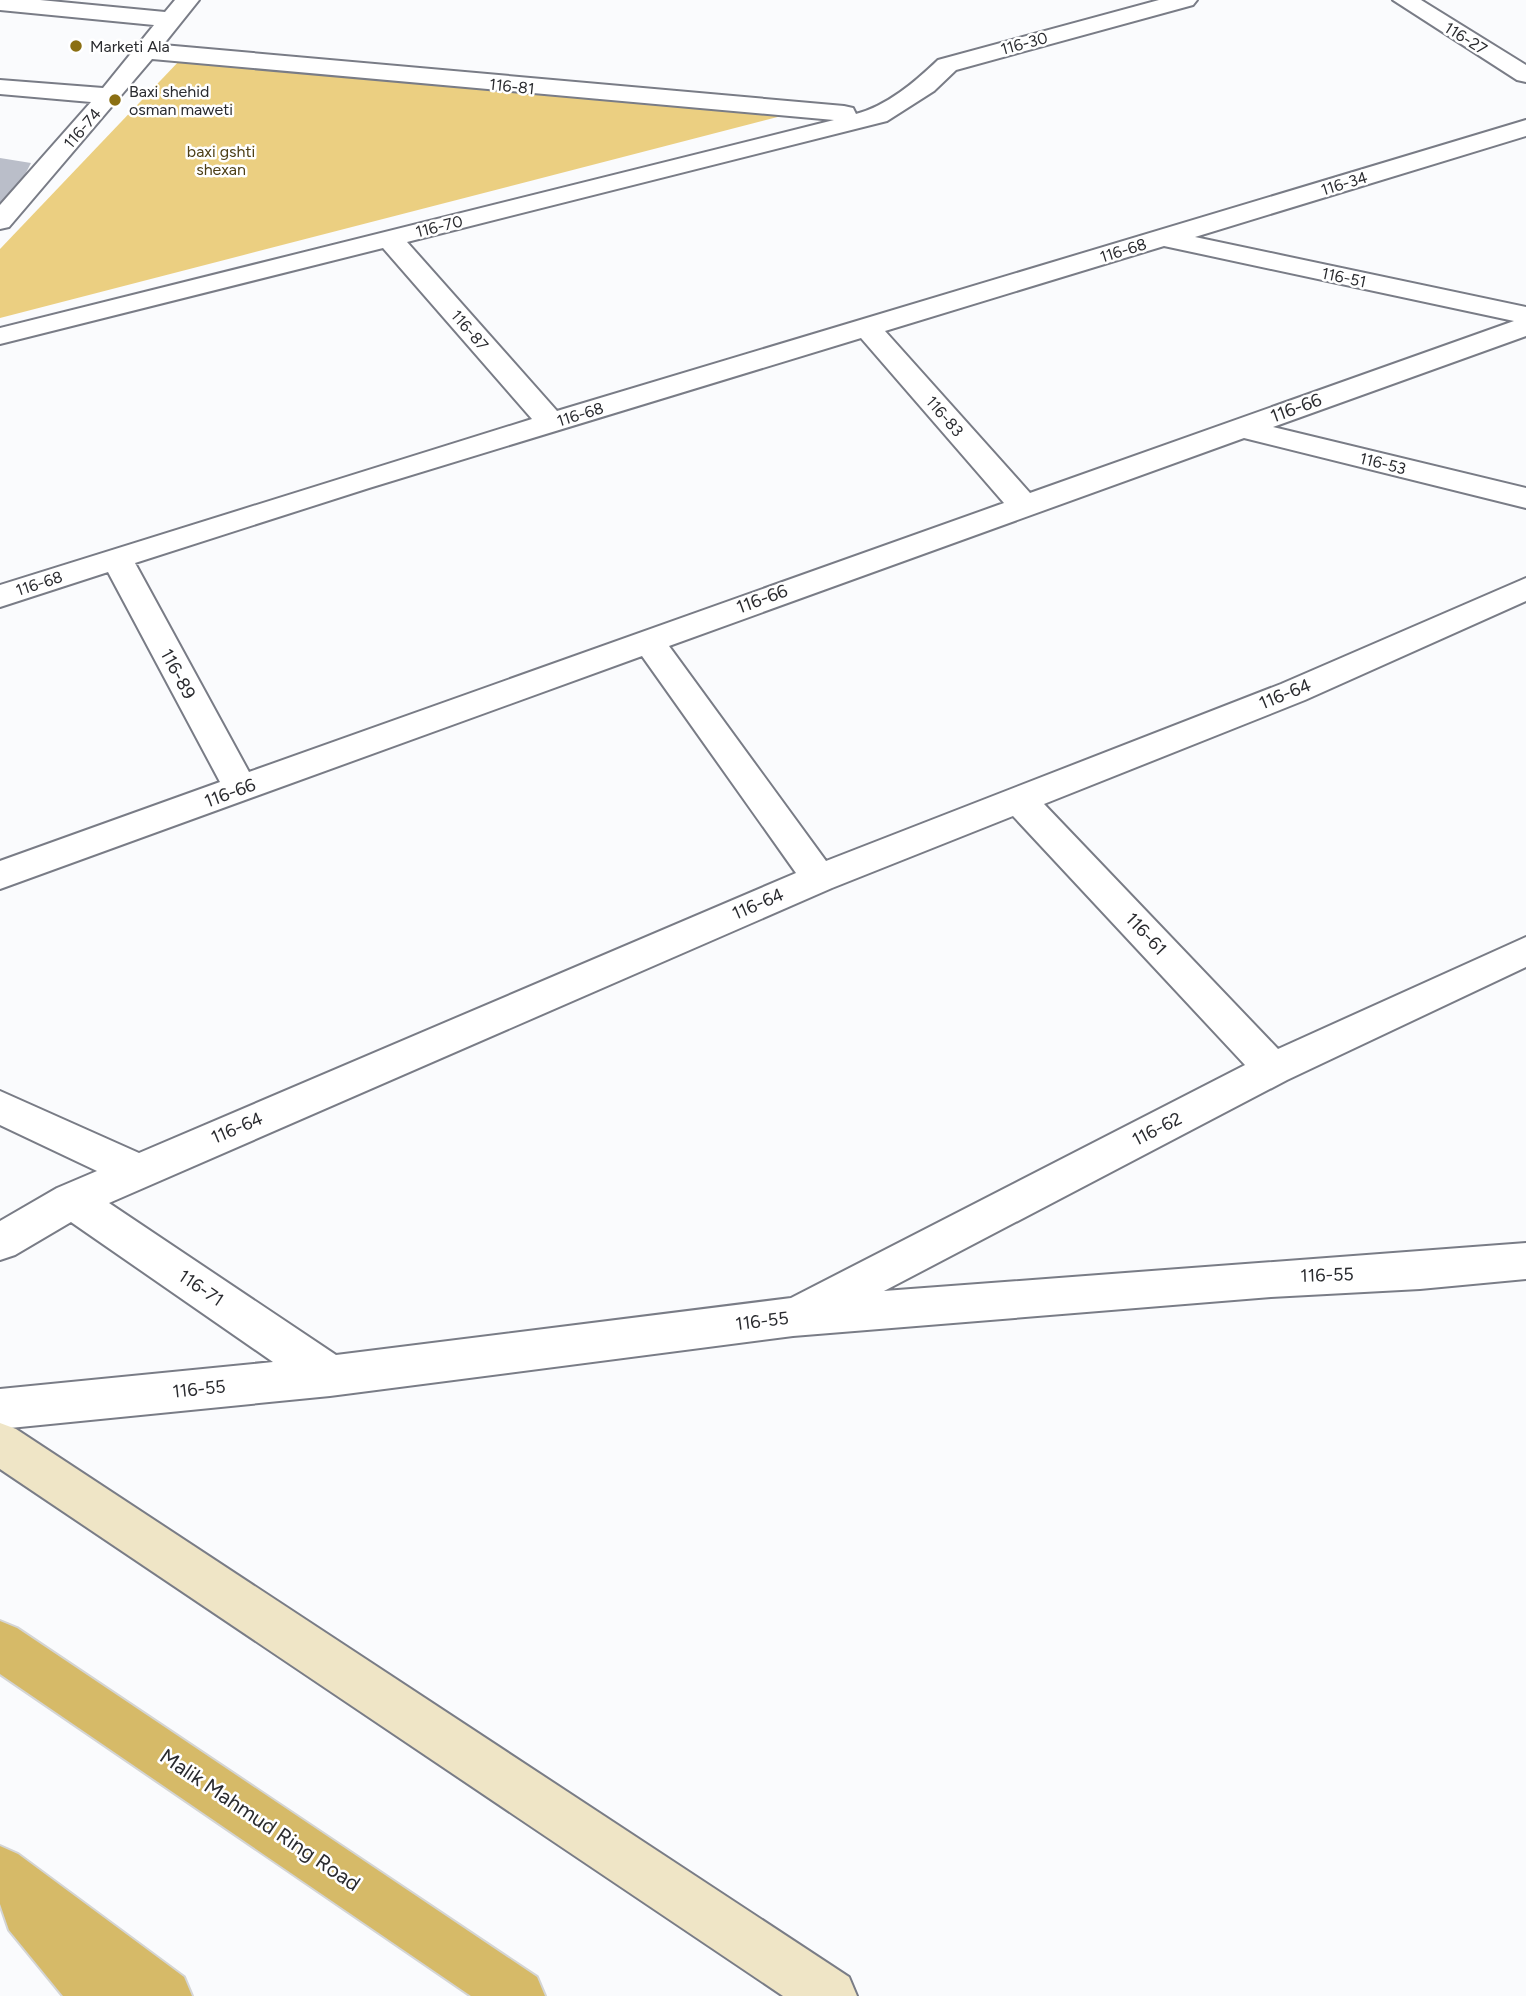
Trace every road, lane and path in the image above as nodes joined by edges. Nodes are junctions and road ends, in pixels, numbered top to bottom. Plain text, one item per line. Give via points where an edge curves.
1 (187, 0) edge
2 (1088, 0) edge
3 (1185, 0) edge
4 (1405, 0) edge
5 (0, 3) edge
6 (1112, 19) junction
7 (171, 20) junction
8 (146, 51) junction
9 (1526, 75) edge
10 (0, 87) edge
11 (110, 96) junction
12 (878, 116) junction
13 (1519, 133) edge
14 (0, 221) edge
15 (389, 238) junction
16 (1162, 238) junction
17 (1526, 315) edge
18 (1526, 326) edge
19 (867, 327) junction
20 (0, 336) edge
21 (551, 423) junction
22 (1240, 428) junction
23 (1526, 498) edge
24 (1023, 505) junction
25 (116, 558) junction
26 (1526, 588) edge
27 (0, 596) edge
28 (647, 640) junction
29 (241, 789) junction
30 (1018, 799) junction
31 (0, 875) edge
32 (819, 878) junction
33 (1526, 951) edge
34 (1273, 1069) junction
35 (0, 1107) edge
36 (137, 1171) junction
37 (72, 1200) junction
38 (0, 1242) edge
39 (1520, 1272) edge
40 (793, 1317) junction
41 (330, 1376) junction
42 (0, 1409) edge
43 (0, 1444) edge
44 (0, 1645) edge
45 (0, 1872) edge
46 (0, 1877) edge
47 (98, 1996) edge
48 (165, 1996) edge
49 (518, 1996) edge
50 (830, 1996) edge

1 - 7 street, 116-74
2 - 6 street
3 - 6 street, 116-30
4 - 9 street, 116-27
5 - 7 street
6 - 12 street, 116-30 via 947,65 925,86
7 - 8 street, 116-74
8 - 11 street, 116-74
8 - 12 street, 116-81
10 - 11 street
11 - 14 street, 116-74
12 - 15 street, 116-70
13 - 16 street, 116-34
15 - 20 street, 116-70
15 - 21 street, 116-87
16 - 17 street, 116-51
16 - 19 street, 116-68
18 - 22 street, 116-66
19 - 21 street, 116-68
19 - 24 street, 116-83
21 - 25 street, 116-68
22 - 23 street, 116-53
22 - 24 street, 116-66
24 - 28 street, 116-66
25 - 27 street, 116-68
25 - 29 street, 116-89
26 - 30 street, 116-64 via 1293,692
28 - 29 street, 116-66
28 - 32 street
29 - 31 street, 116-66
30 - 32 street, 116-64
30 - 34 street, 116-61
32 - 36 street, 116-64
33 - 34 street, 116-62
34 - 40 street, 116-62
35 - 36 street
36 - 37 street, 116-64
37 - 38 street, 116-64
37 - 41 street, 116-71
39 - 40 street, 116-55 via 1271,1278
40 - 41 street, 116-55
41 - 42 street, 116-55
43 - 50 main road
44 - 49 highway, Malik Mahmud Ring Road
45 - 48 highway
46 - 47 highway

